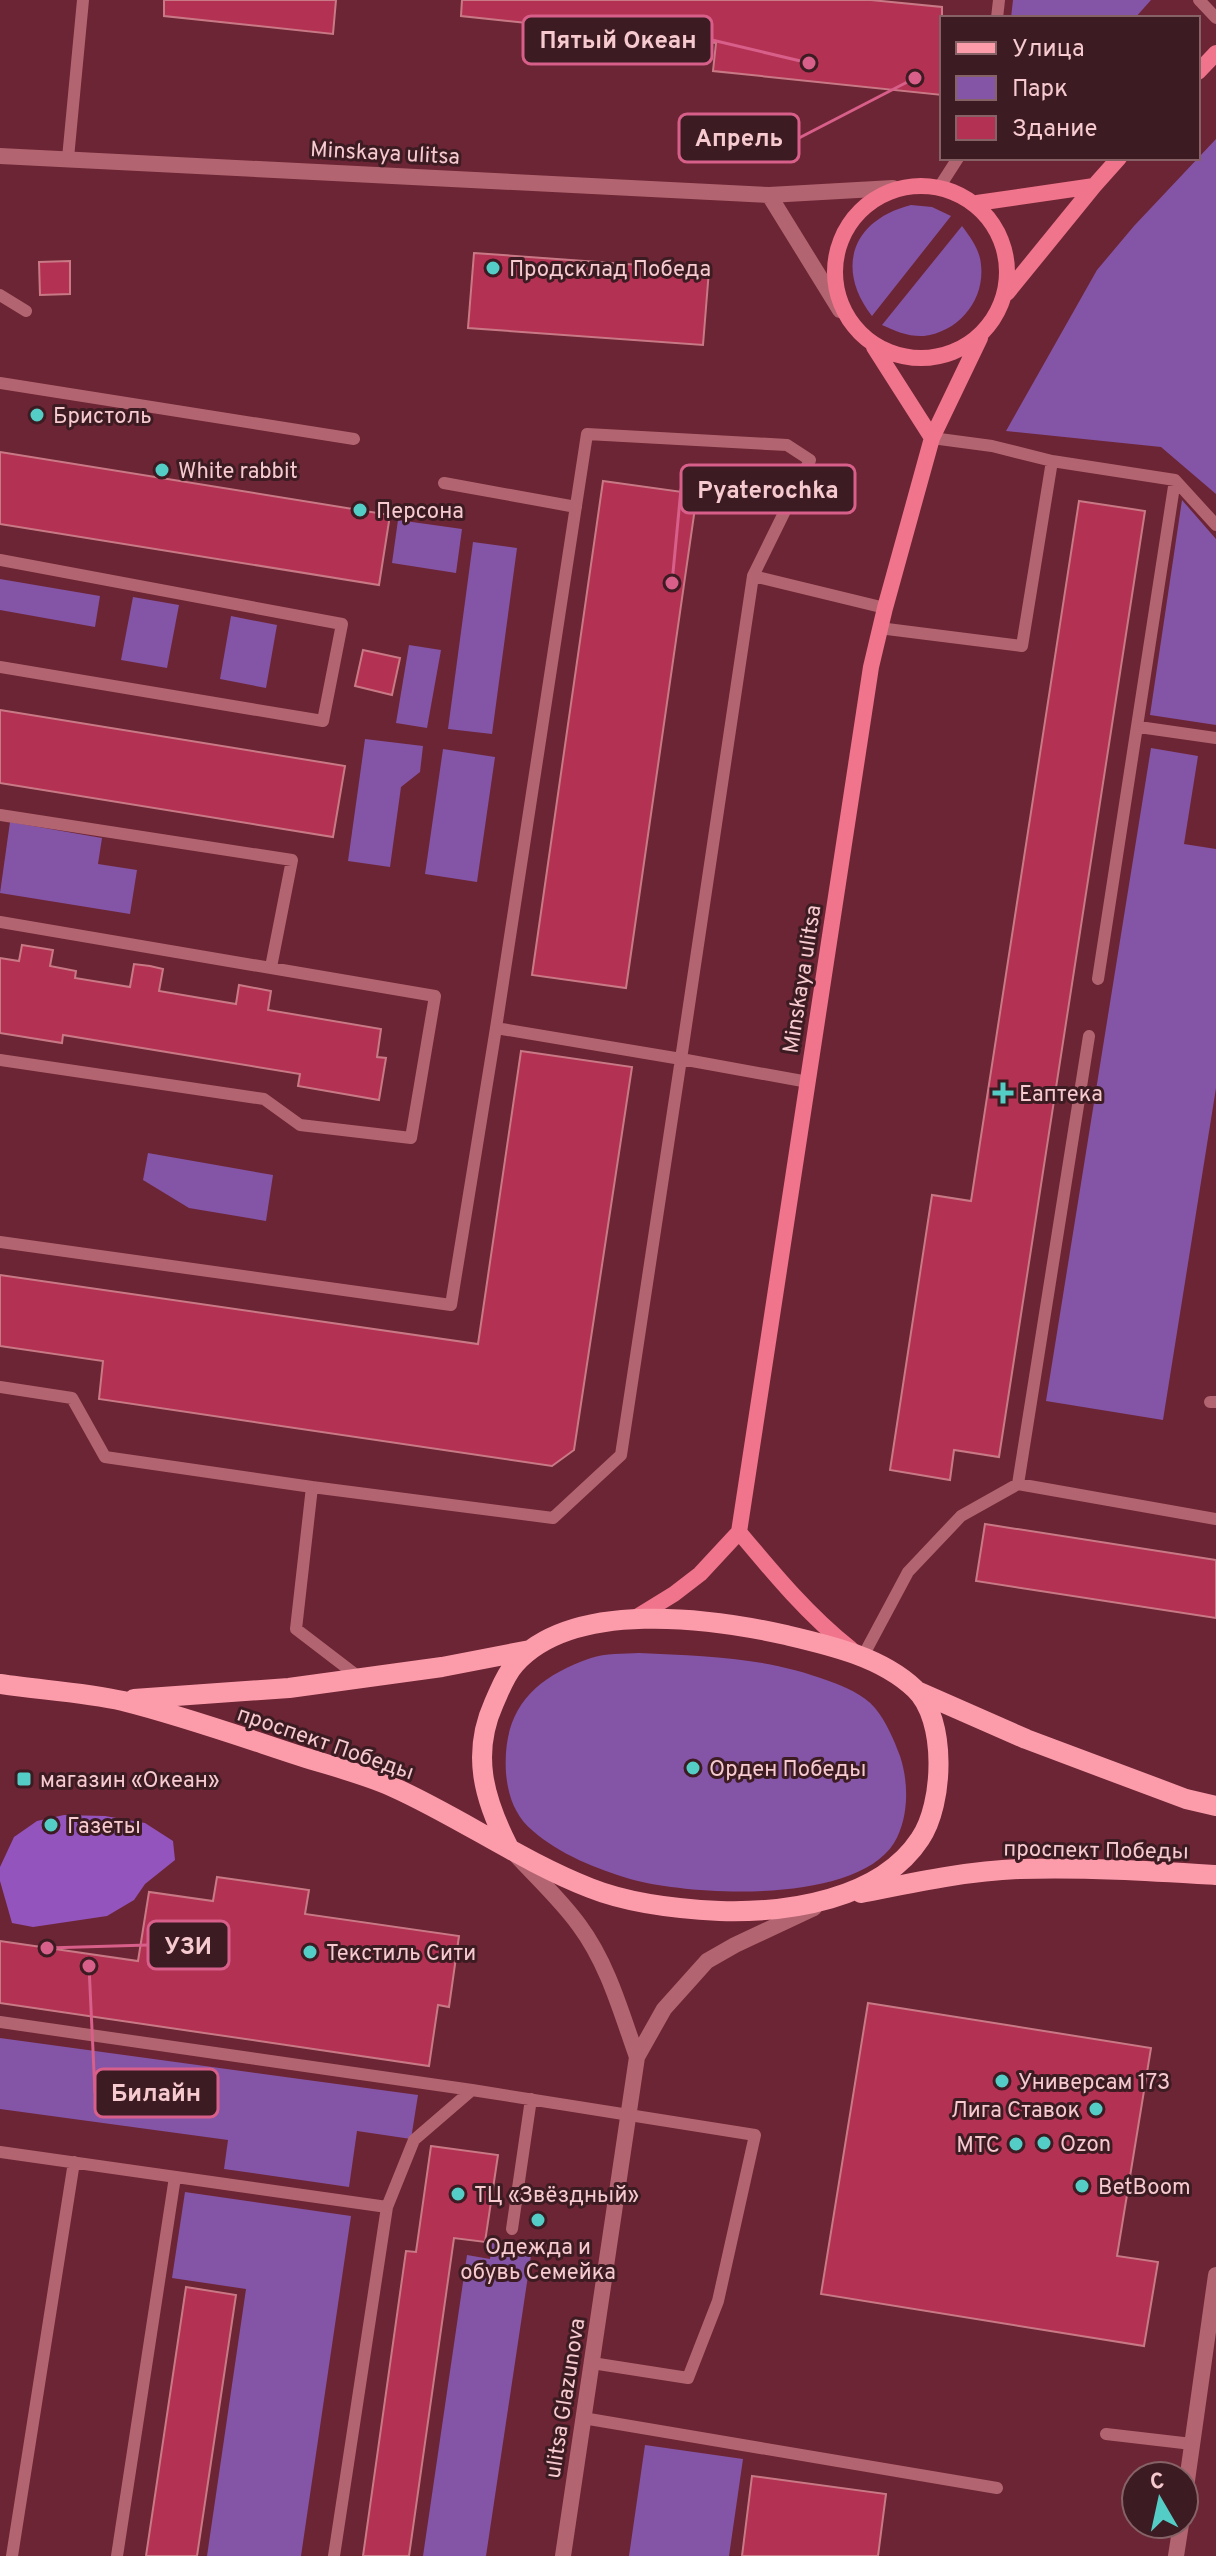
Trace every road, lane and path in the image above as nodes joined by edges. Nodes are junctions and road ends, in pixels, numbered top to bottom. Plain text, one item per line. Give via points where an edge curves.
1 (83, 0) edge
2 (1199, 0) edge
3 (1216, 18) edge
4 (1216, 53) edge
5 (1200, 70) edge
6 (0, 156) edge
7 (68, 158) junction
8 (957, 160) edge
9 (1117, 160) edge
10 (940, 186) junction
11 (1094, 186) junction
12 (893, 188) junction
13 (769, 195) junction
14 (977, 203) junction
15 (1007, 293) junction
16 (0, 295) edge
17 (840, 310) junction
18 (26, 311) dead end
19 (980, 338) junction
20 (874, 347) junction
21 (0, 383) edge
22 (932, 438) junction
23 (354, 439) dead end
24 (1052, 461) junction
25 (1175, 480) junction
26 (444, 483) dead end
27 (576, 507) junction
28 (1216, 525) edge
29 (0, 560) edge
30 (753, 576) junction
31 (885, 608) junction
32 (879, 628) junction
33 (0, 667) edge
34 (1139, 727) junction
35 (1216, 738) edge
36 (0, 815) edge
37 (0, 922) edge
38 (271, 967) junction
39 (1098, 979) dead end
40 (496, 1028) junction
41 (1089, 1036) dead end
42 (681, 1059) junction
43 (0, 1060) edge
44 (808, 1082) junction
45 (0, 1242) edge
46 (0, 1387) edge
47 (1018, 1484) junction
48 (312, 1487) junction
49 (1216, 1519) edge
50 (739, 1532) junction
51 (635, 1618) junction
52 (530, 1650) junction
53 (862, 1658) junction
54 (360, 1678) junction
55 (0, 1684) edge
56 (919, 1692) junction
57 (120, 1701) junction
58 (1216, 1806) edge
59 (508, 1846) junction
60 (1216, 1875) edge
61 (833, 1899) junction
62 (0, 2022) edge
63 (637, 2057) junction
64 (472, 2090) junction
65 (531, 2099) junction
66 (629, 2115) junction
67 (0, 2152) edge
68 (74, 2162) junction
69 (175, 2177) junction
70 (387, 2207) junction
71 (512, 2229) dead end
72 (1216, 2275) edge
73 (592, 2363) junction
74 (583, 2418) junction
75 (1106, 2434) dead end
76 (1192, 2444) junction
77 (1190, 2460) edge
78 (997, 2488) dead end
79 (12, 2556) edge
80 (117, 2556) edge
81 (334, 2556) edge
82 (563, 2556) edge

1 - 7 lane
2 - 3 lane
4 - 5 main road
6 - 7 street, Minskaya ulitsa
7 - 13 street, Minskaya ulitsa
8 - 10 lane
9 - 11 main road
10 - 12 main road
10 - 14 main road
11 - 14 main road
11 - 15 main road
12 - 13 street, Minskaya ulitsa
12 - 17 main road via 853,215 833,260
13 - 17 street
14 - 15 main road via 1004,240
15 - 19 main road
16 - 18 lane
17 - 20 main road
19 - 20 main road via 929,360
19 - 22 main road, Minskaya ulitsa
20 - 22 main road
21 - 23 lane
22 - 24 lane
22 - 31 main road, Minskaya ulitsa
24 - 25 lane
24 - 32 lane via 1022,646
25 - 28 lane
25 - 34 lane
26 - 27 lane
27 - 30 lane via 587,434 787,445 810,460
27 - 40 lane
29 - 33 lane via 342,624 323,721
30 - 31 lane
30 - 42 lane
31 - 32 main road, Minskaya ulitsa
32 - 44 main road, Minskaya ulitsa
34 - 35 lane
34 - 39 lane
36 - 38 lane via 292,860
37 - 38 lane
38 - 43 lane via 435,996 411,1138 300,1125 264,1099
40 - 42 lane
40 - 45 lane via 451,1305
41 - 47 lane
42 - 44 lane
42 - 48 lane via 621,1455 553,1518
44 - 50 main road, Minskaya ulitsa
46 - 48 lane via 72,1398 105,1457
47 - 49 lane
47 - 53 lane via 961,1516 908,1572
48 - 54 lane via 296,1629
50 - 51 main road via 700,1574
50 - 53 main road via 827,1630
51 - 52 main road via 585,1627
51 - 53 main road via 747,1626
52 - 54 main road, проспект Победы
52 - 59 main road via 503,1683 482,1740 491,1812
53 - 56 main road via 893,1671
54 - 57 main road, проспект Победы
55 - 57 main road, проспект Победы
56 - 58 main road via 1026,1739
56 - 61 main road via 933,1717 938,1752 932,1819 895,1866
57 - 59 main road, проспект Победы via 391,1786
59 - 61 main road, проспект Победы via 594,1890 642,1903 755,1911
59 - 63 street, ulitsa Glazunova via 579,1925 609,1977
60 - 61 main road, проспект Победы via 1016,1869
61 - 63 street, ulitsa Glazunova via 707,1961 664,2009
62 - 64 lane
63 - 66 street, ulitsa Glazunova
64 - 65 lane
64 - 70 lane via 414,2140
65 - 66 lane
65 - 71 lane
66 - 73 street, ulitsa Glazunova
66 - 73 lane via 755,2135 718,2301 688,2378
67 - 68 lane
68 - 69 lane
68 - 79 lane
69 - 70 lane
69 - 80 lane
70 - 81 lane
72 - 76 street
73 - 74 street, ulitsa Glazunova
74 - 78 lane
74 - 82 street, ulitsa Glazunova
75 - 76 lane
76 - 77 street

